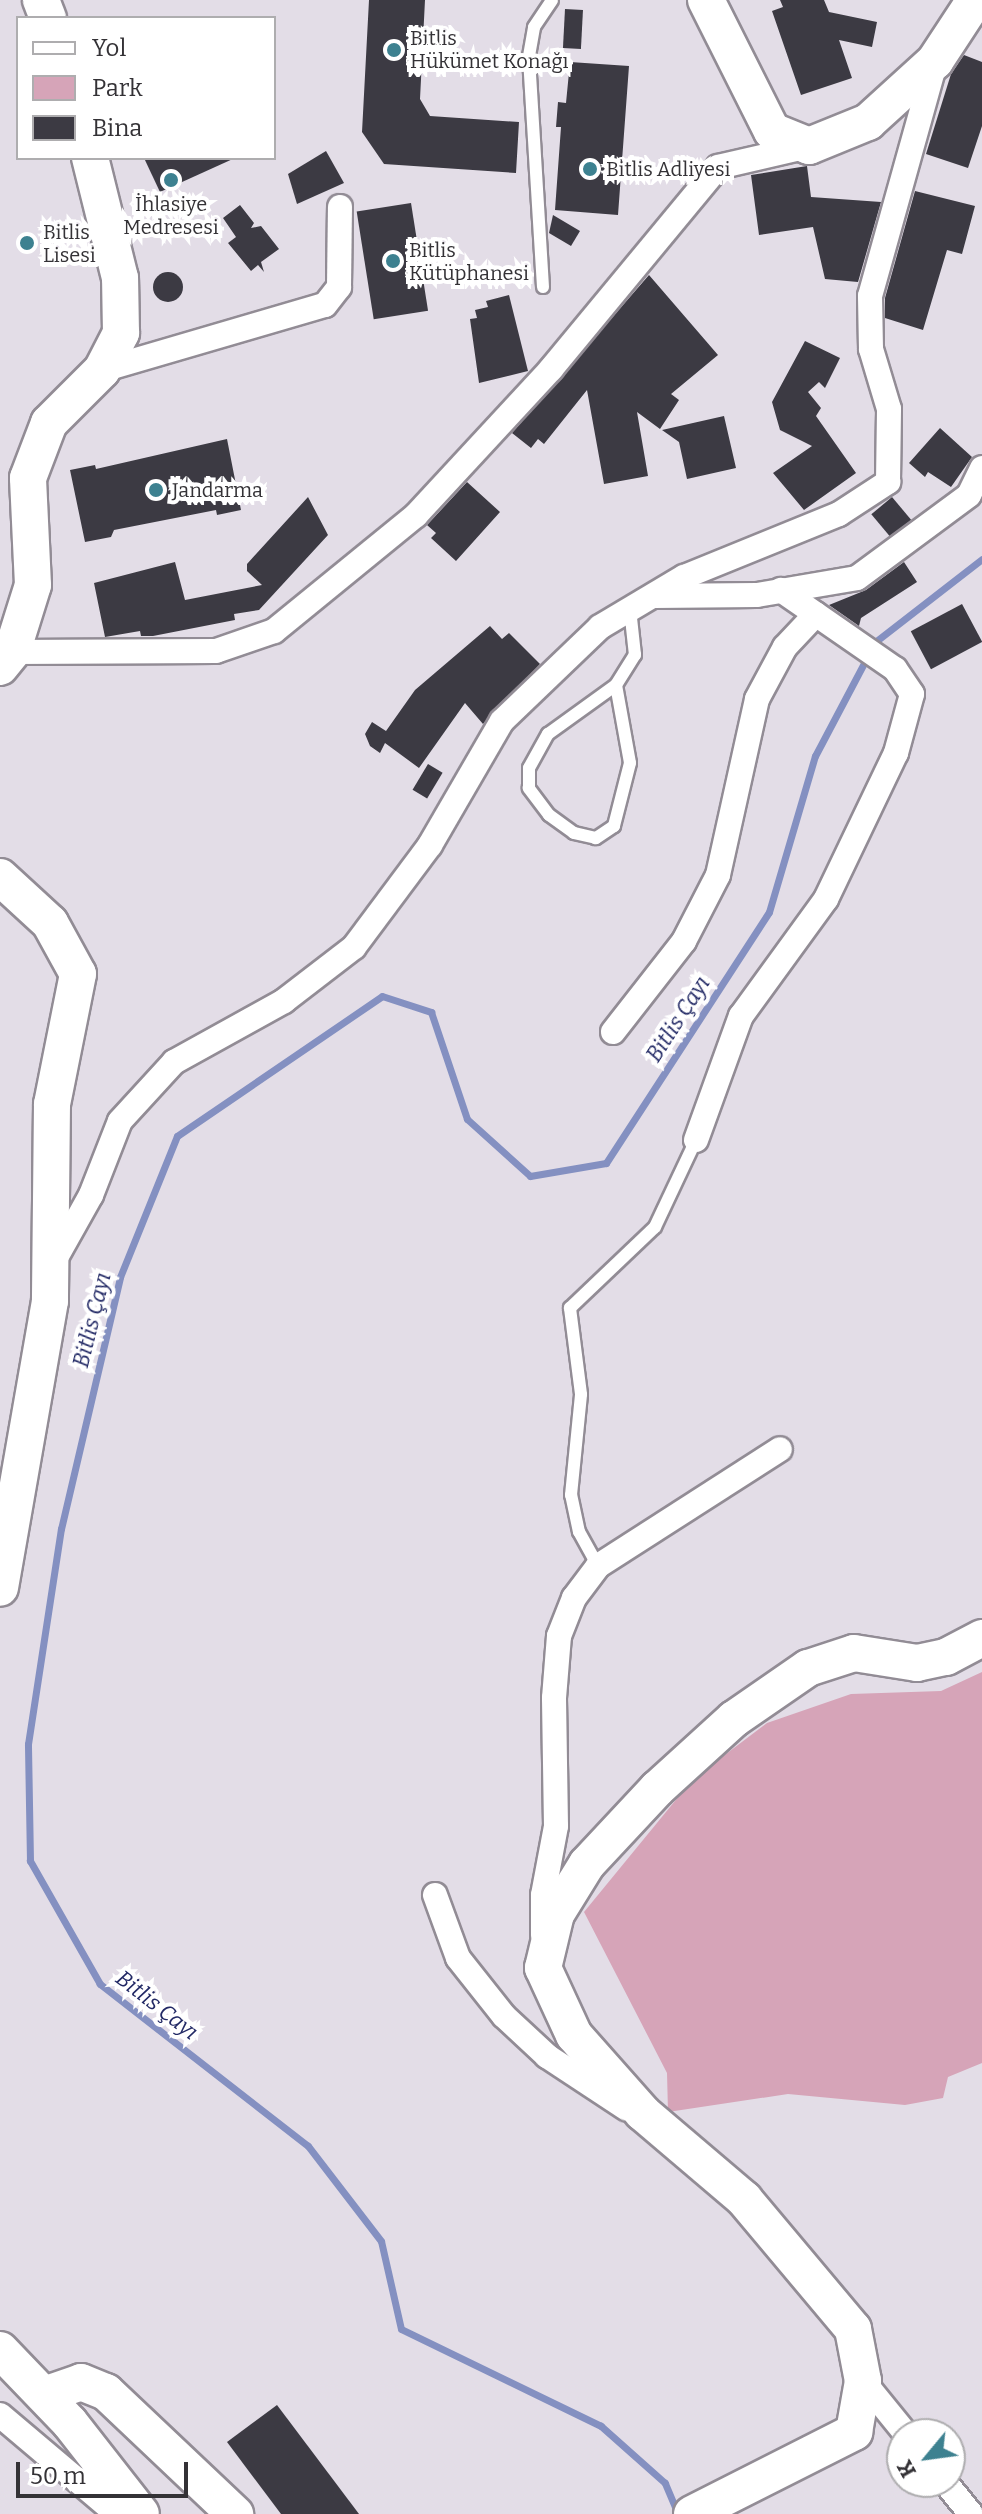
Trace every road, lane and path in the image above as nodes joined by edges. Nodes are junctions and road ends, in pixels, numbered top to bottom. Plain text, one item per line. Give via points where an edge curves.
1 (552, 0) edge
2 (706, 0) edge
3 (975, 0) edge
4 (935, 61) junction
5 (809, 146) junction
6 (90, 160) edge
7 (340, 207) dead end
8 (543, 287) dead end
9 (102, 370) junction
10 (982, 468) edge
11 (781, 590) junction
12 (652, 596) junction
13 (630, 609) junction
14 (816, 614) junction
15 (6, 660) edge
16 (616, 685) junction
17 (0, 877) edge
18 (613, 1032) dead end
19 (696, 1140) joint
20 (50, 1267) junction
21 (780, 1449) dead end
22 (598, 1566) junction
23 (0, 1588) edge
24 (982, 1638) edge
25 (435, 1895) dead end
26 (543, 1968) junction
27 (677, 2141) junction
28 (0, 2350) edge
29 (863, 2381) junction
30 (44, 2395) junction
31 (0, 2415) edge
32 (893, 2418) edge
33 (958, 2498) edge
34 (698, 2510) edge
35 (117, 2514) edge
36 (141, 2514) edge
37 (235, 2514) edge
38 (971, 2514) edge

1 - 8 lane via 534,27 529,56
2 - 5 street via 772,131
3 - 4 street
4 - 5 street via 868,122
4 - 12 street via 870,296 871,349 889,409 888,482 839,514 684,577
5 - 15 street via 718,167 551,369 416,515 274,631 216,651
6 - 9 street via 120,278 121,333
7 - 9 street via 339,287 325,305
9 - 15 street via 49,423 28,478 33,585
10 - 11 street via 969,495 857,578
11 - 12 street
11 - 14 street
12 - 13 street
13 - 16 lane via 635,655
13 - 20 street via 600,627 502,721 430,845 354,947 284,1001 174,1062 120,1121 91,1195
14 - 18 street via 785,647 757,699 718,875 684,941
14 - 19 street via 895,669 912,694 896,753 826,899 741,1016
16 - 16 lane via 548,734 529,768 529,788 549,815 574,833 596,838 614,826 630,763
17 - 20 street via 50,923 78,974 52,1104
19 - 22 lane via 655,1227 570,1308 581,1394 571,1495 579,1532
20 - 23 street via 50,1301
21 - 22 street
22 - 26 street via 574,1598 559,1636 554,1698 556,1826 543,1895
24 - 26 street via 946,1657 917,1663 854,1653 808,1668 734,1719 657,1789 587,1864 556,1914
25 - 27 street via 458,1958 504,2016 547,2056
26 - 27 street via 574,2035 643,2113
27 - 29 street via 744,2199 853,2329
28 - 30 street
29 - 32 street
29 - 34 street via 854,2432
30 - 36 street
30 - 37 street via 81,2382 106,2392
31 - 35 street
33 - 38 street

